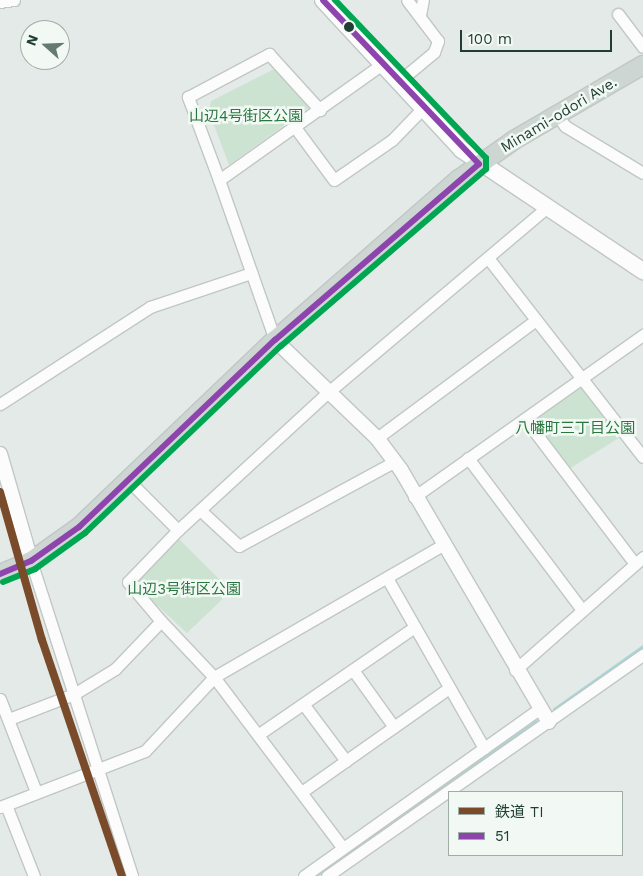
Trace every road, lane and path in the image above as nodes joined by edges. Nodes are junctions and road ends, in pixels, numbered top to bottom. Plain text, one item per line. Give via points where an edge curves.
1 (14, 0) edge
2 (323, 0) edge
3 (407, 0) edge
4 (423, 0) edge
5 (0, 2) edge
6 (420, 14) junction
7 (618, 14) dead end
8 (643, 46) edge
9 (381, 65) junction
10 (643, 66) edge
11 (398, 82) junction
12 (422, 109) junction
13 (320, 110) junction
14 (557, 115) junction
15 (294, 126) junction
16 (479, 164) junction
17 (640, 167) edge
18 (219, 180) junction
19 (546, 208) junction
20 (488, 258) junction
21 (643, 271) edge
22 (251, 272) junction
23 (536, 320) junction
24 (643, 335) edge
25 (275, 340) junction
26 (582, 378) junction
27 (326, 394) junction
28 (0, 404) edge
29 (525, 418) junction
30 (377, 438) junction
31 (0, 454) edge
32 (643, 457) edge
33 (468, 458) junction
34 (394, 462) junction
35 (129, 481) junction
36 (414, 497) junction
37 (200, 510) junction
38 (178, 530) junction
39 (443, 546) junction
40 (639, 560) edge
41 (31, 561) junction
42 (0, 574) edge
43 (387, 578) junction
44 (582, 610) junction
45 (161, 622) junction
46 (413, 628) junction
47 (643, 655) edge
48 (353, 670) junction
49 (514, 670) junction
50 (214, 677) junction
51 (449, 688) junction
52 (74, 694) junction
53 (0, 699) edge
54 (304, 705) junction
55 (540, 708) junction
56 (8, 719) junction
57 (549, 722) junction
58 (394, 727) junction
59 (259, 734) junction
60 (484, 748) junction
61 (346, 761) junction
62 (98, 770) junction
63 (303, 791) junction
64 (450, 791) edge
65 (36, 792) junction
66 (448, 792) edge
67 (3, 806) edge
68 (343, 848) junction
69 (34, 876) edge
70 (132, 876) edge
71 (304, 876) edge
72 (327, 876) edge

1 - 5 street
2 - 9 main road
3 - 6 street
4 - 6 street
6 - 11 street via 438,37 438,46
7 - 8 street
9 - 11 main road
9 - 13 street
10 - 14 main road, Minami-odori Ave.
11 - 12 main road
12 - 15 street via 392,140 334,180
12 - 16 main road
13 - 15 street
13 - 18 street via 269,54 188,97
14 - 16 main road, Minami-odori Ave.
14 - 17 street via 565,126
15 - 18 street
16 - 19 main road
16 - 25 main road, Minami-odori Ave.
18 - 22 street
19 - 20 street
19 - 21 main road
20 - 23 street
20 - 27 street
22 - 25 street
22 - 28 street via 150,307
23 - 26 street
23 - 30 street
24 - 26 street
25 - 27 street
25 - 35 main road, Minami-odori Ave.
26 - 29 street
26 - 32 street
27 - 30 street
27 - 37 street
29 - 33 street
29 - 40 street
30 - 34 street
31 - 41 street
33 - 36 street
33 - 44 street
34 - 36 street
34 - 37 street via 239,546
35 - 38 street
35 - 41 main road, Minami-odori Ave. via 79,527
36 - 39 street
37 - 38 street
38 - 45 street via 128,582
39 - 43 street
39 - 49 street
40 - 44 street
41 - 42 main road, Minami-odori Ave.
41 - 52 street
43 - 46 street
43 - 50 street
44 - 49 street
45 - 50 street
45 - 52 street via 115,669
46 - 48 street
46 - 51 street
47 - 57 street
48 - 54 street
48 - 58 street
49 - 55 street
50 - 59 street
50 - 62 street via 145,751
51 - 58 street
51 - 60 street
52 - 56 street
52 - 62 street
53 - 56 street
54 - 59 street
54 - 61 street
55 - 57 street
55 - 60 street
56 - 65 street
57 - 64 street
58 - 61 street
59 - 63 street
60 - 68 street
61 - 63 street
62 - 65 street
62 - 70 street
63 - 68 street
65 - 67 street
66 - 72 street
67 - 69 street
68 - 71 street

